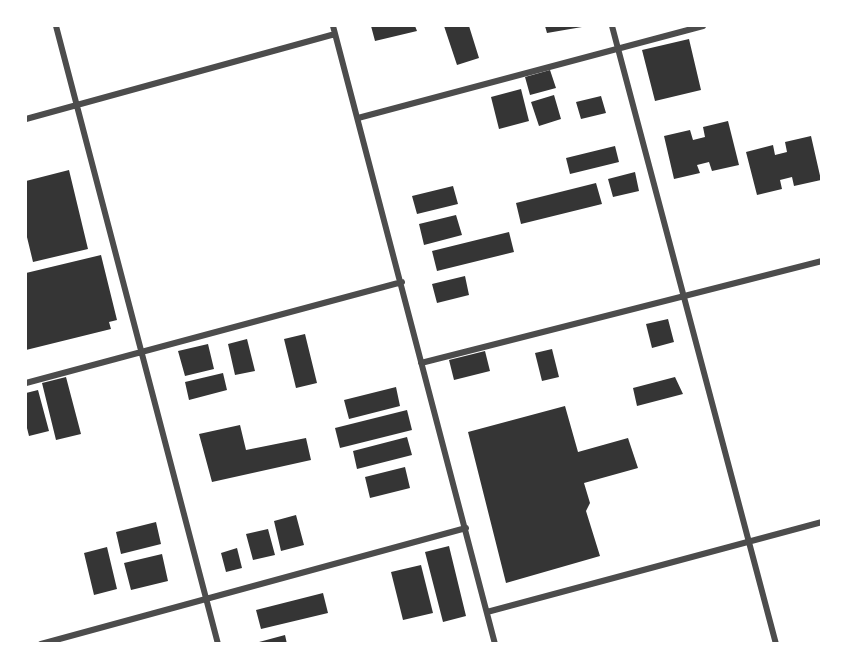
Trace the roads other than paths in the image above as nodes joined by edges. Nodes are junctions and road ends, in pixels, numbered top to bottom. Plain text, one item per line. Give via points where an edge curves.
1 (56, 26) edge
2 (333, 26) edge
3 (612, 26) edge
4 (703, 26) edge
5 (335, 34) junction
6 (618, 48) junction
7 (78, 106) junction
8 (358, 118) junction
9 (26, 119) edge
10 (822, 261) edge
11 (402, 282) junction
12 (682, 298) junction
13 (141, 352) junction
14 (421, 363) junction
15 (26, 383) edge
16 (822, 522) edge
17 (466, 528) junction
18 (749, 542) junction
19 (206, 599) junction
20 (487, 612) junction
21 (40, 644) edge
22 (218, 644) edge
23 (495, 644) edge
24 (776, 644) edge

1 - 7 street
2 - 5 street
3 - 6 street
4 - 6 street
5 - 7 street
5 - 8 street
6 - 8 street
6 - 12 street
7 - 9 street
7 - 13 street
8 - 11 street
10 - 12 street
11 - 13 street
11 - 14 street
12 - 14 street
12 - 18 street
13 - 15 street
13 - 19 street
14 - 17 street
16 - 18 street
17 - 19 street
17 - 20 street
18 - 20 street
18 - 24 street
19 - 21 street
19 - 22 street
20 - 23 street

